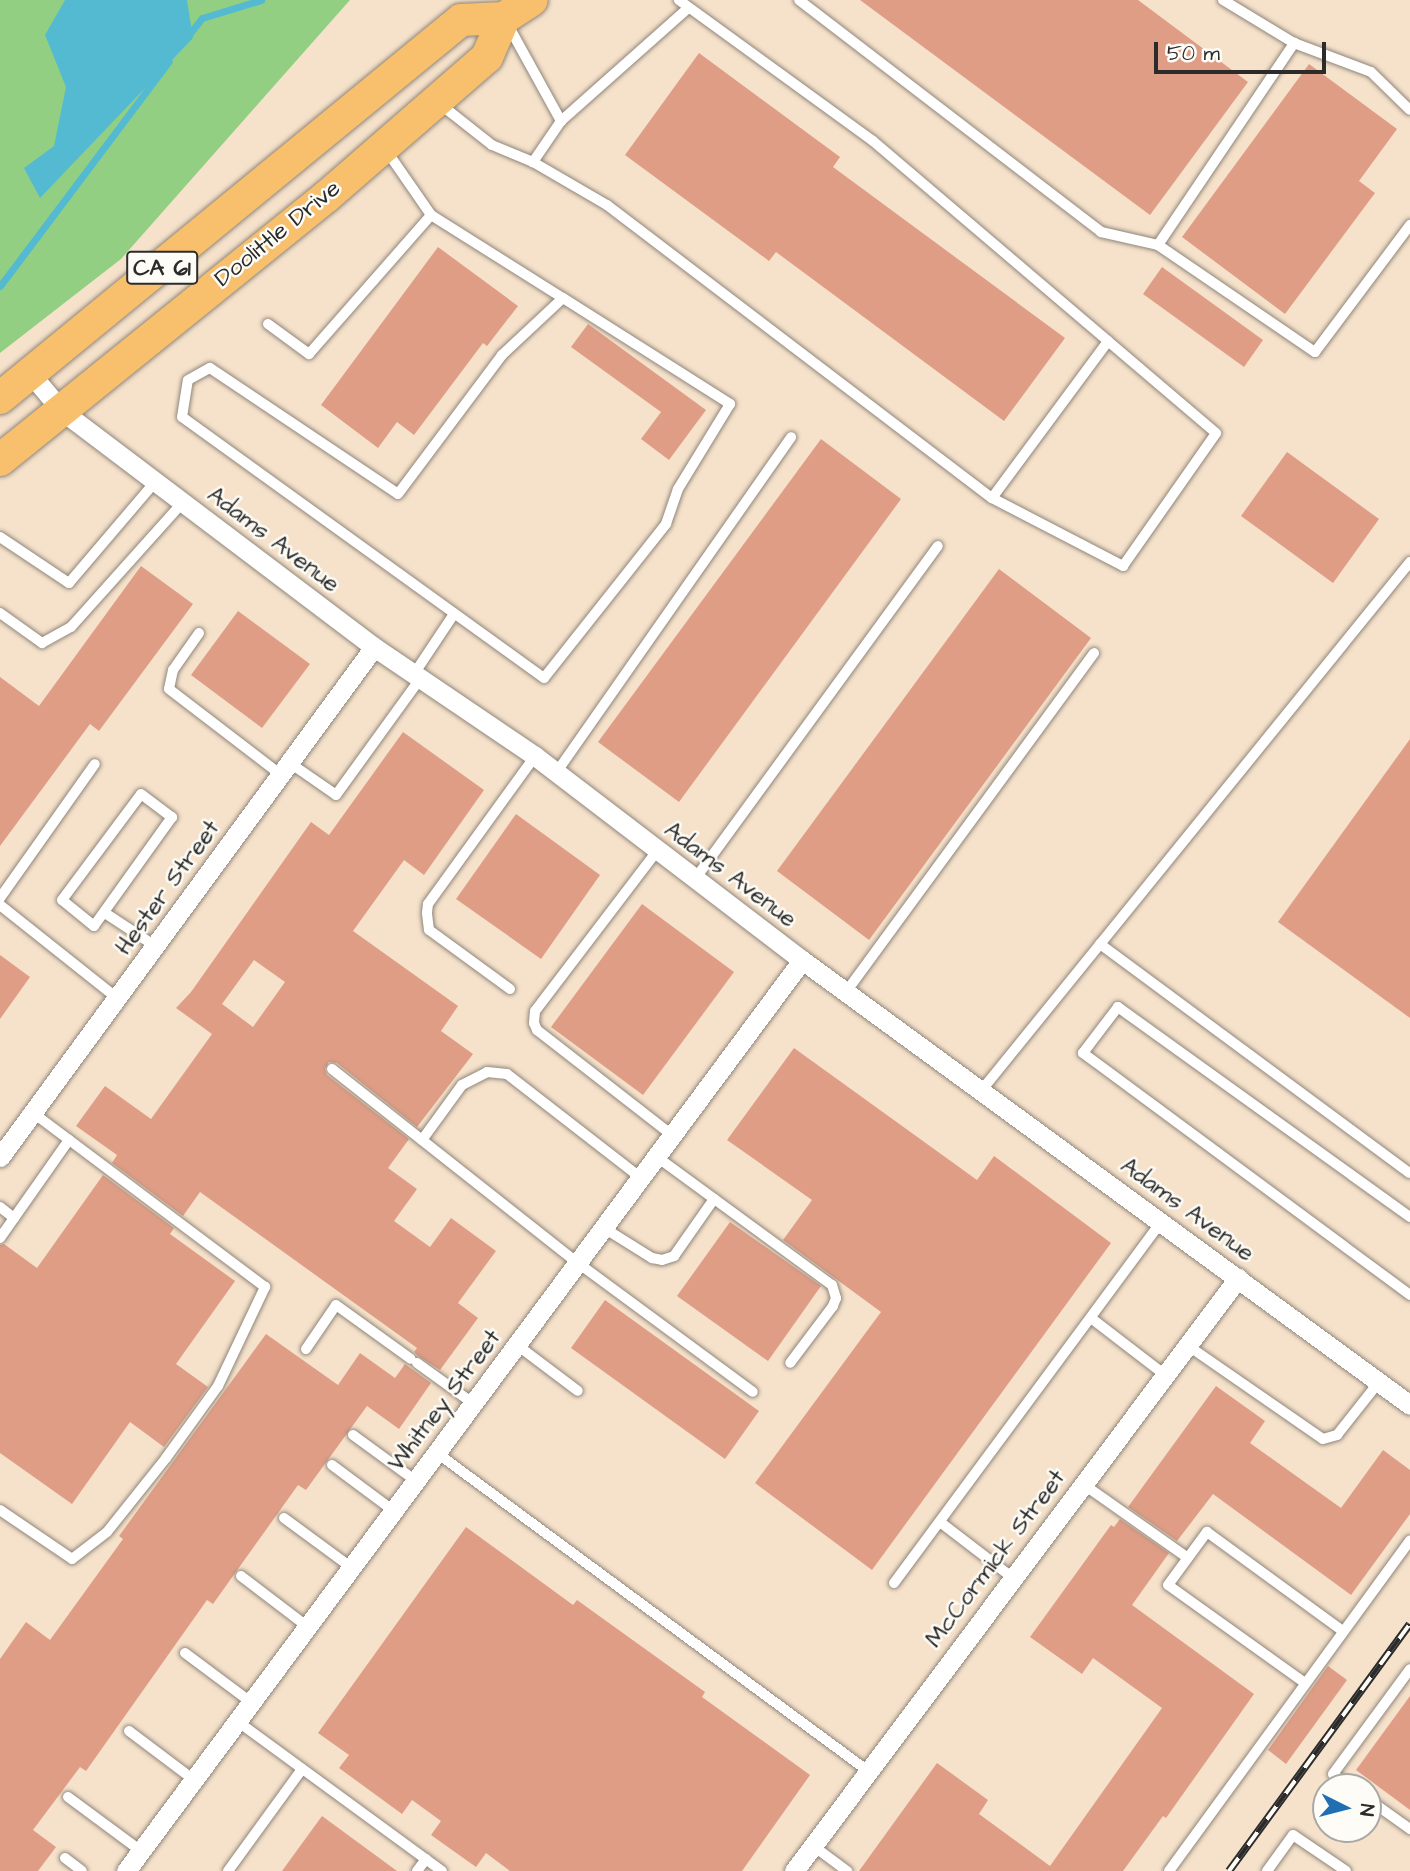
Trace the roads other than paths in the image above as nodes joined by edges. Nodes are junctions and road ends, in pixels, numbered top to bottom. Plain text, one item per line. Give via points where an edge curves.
1 (532, 0) edge
2 (679, 0) edge
3 (799, 0) edge
4 (1223, 0) edge
5 (687, 9) junction
6 (504, 18) junction
7 (1294, 43) junction
8 (436, 101) junction
9 (1410, 110) edge
10 (561, 121) junction
11 (384, 146) junction
12 (533, 162) junction
13 (430, 215) junction
14 (1410, 225) edge
15 (1158, 245) junction
16 (563, 298) junction
17 (268, 324) dead end
18 (1108, 341) junction
19 (30, 373) junction
20 (0, 398) edge
21 (62, 411) junction
22 (792, 436) dead end
23 (0, 460) edge
24 (155, 482) junction
25 (992, 498) junction
26 (183, 502) junction
27 (0, 537) edge
28 (938, 546) dead end
29 (1410, 562) edge
30 (0, 613) edge
31 (454, 614) junction
32 (199, 633) dead end
33 (374, 647) junction
34 (1094, 653) dead end
35 (417, 676) junction
36 (535, 756) junction
37 (95, 764) dead end
38 (285, 769) junction
39 (556, 773) junction
40 (657, 851) junction
41 (695, 880) junction
42 (0, 898) edge
43 (0, 905) edge
44 (105, 913) junction
45 (1101, 943) junction
46 (155, 946) junction
47 (802, 960) junction
48 (510, 989) dead end
49 (846, 992) junction
50 (117, 998) junction
51 (332, 1069) dead end
52 (981, 1091) junction
53 (33, 1113) junction
54 (672, 1135) junction
55 (69, 1140) junction
56 (422, 1140) junction
57 (0, 1157) edge
58 (657, 1157) junction
59 (1410, 1173) edge
60 (641, 1178) junction
61 (714, 1199) junction
62 (0, 1207) edge
63 (1410, 1217) edge
64 (14, 1218) junction
65 (1161, 1222) junction
66 (604, 1228) junction
67 (0, 1238) edge
68 (578, 1263) junction
69 (1238, 1278) junction
70 (1410, 1295) edge
71 (1091, 1318) junction
72 (517, 1345) junction
73 (1187, 1345) junction
74 (306, 1349) dead end
75 (789, 1363) dead end
76 (1165, 1375) junction
77 (1379, 1382) junction
78 (578, 1391) dead end
79 (753, 1392) dead end
80 (474, 1404) junction
81 (1410, 1405) edge
82 (353, 1435) dead end
83 (437, 1453) junction
84 (332, 1465) dead end
85 (416, 1481) junction
86 (1083, 1484) junction
87 (0, 1510) edge
88 (394, 1511) junction
89 (284, 1518) dead end
90 (940, 1522) junction
91 (1410, 1541) edge
92 (1188, 1558) junction
93 (352, 1568) junction
94 (241, 1576) dead end
95 (1013, 1577) junction
96 (894, 1583) dead end
97 (308, 1627) junction
98 (1343, 1631) junction
99 (185, 1653) dead end
100 (1410, 1669) edge
101 (1305, 1684) junction
102 (251, 1703) junction
103 (237, 1721) junction
104 (129, 1731) dead end
105 (302, 1769) junction
106 (868, 1771) junction
107 (1334, 1773) edge
108 (194, 1780) junction
109 (68, 1797) dead end
110 (1382, 1809) edge
111 (1410, 1829) edge
112 (812, 1845) junction
113 (141, 1851) junction
114 (65, 1858) dead end
115 (426, 1859) junction
116 (82, 1871) edge
117 (127, 1871) edge
118 (228, 1871) edge
119 (417, 1871) edge
120 (442, 1871) edge
121 (794, 1871) edge
122 (847, 1871) edge
123 (1169, 1871) edge
124 (1267, 1871) edge
125 (1346, 1871) edge

1 - 6 main road
2 - 5 lane
3 - 15 lane via 1101,232
4 - 7 lane
5 - 10 lane
5 - 18 lane via 873,141
6 - 8 main road, Doolittle Drive / CA 61 via 487,57
6 - 10 lane
6 - 19 main road, Doolittle Drive / CA 61 via 461,20
7 - 9 lane via 1371,72
7 - 15 lane
8 - 11 main road, Doolittle Drive / CA 61
8 - 12 lane via 492,145
10 - 12 lane
11 - 13 lane
11 - 21 main road, Doolittle Drive / CA 61
12 - 25 lane via 607,205
13 - 16 lane
13 - 17 lane via 309,354
14 - 15 lane via 1315,352
16 - 31 lane via 730,404 678,489 666,524 544,678
16 - 31 lane via 502,355 398,494 210,368 188,380 182,417
18 - 25 lane
18 - 25 lane via 1216,433 1123,566
19 - 20 main road, Doolittle Drive / CA 61
19 - 21 street, Adams Avenue
21 - 23 main road, Doolittle Drive / CA 61
21 - 24 street, Adams Avenue
22 - 39 lane
24 - 26 street, Adams Avenue
24 - 27 lane via 69,583
26 - 30 lane via 71,627 42,643
26 - 33 street, Adams Avenue
28 - 41 lane
29 - 45 lane
31 - 35 lane
32 - 38 lane via 173,670 169,689
33 - 35 street, Adams Avenue
33 - 38 street, Hester Street
34 - 49 lane
35 - 36 street, Adams Avenue
35 - 38 lane via 336,795
36 - 39 street, Adams Avenue
36 - 48 lane via 428,904 427,913 429,930
37 - 42 lane
38 - 46 street, Hester Street
39 - 40 street, Adams Avenue
40 - 41 street, Adams Avenue
40 - 54 lane via 536,1012 534,1023 537,1030
41 - 47 street, Adams Avenue
43 - 50 lane
44 - 44 lane via 93,926 62,900 141,794 172,817
44 - 46 lane
45 - 52 lane
45 - 59 lane
46 - 50 street, Hester Street
47 - 49 street, Adams Avenue
47 - 54 street, Whitney Street
49 - 52 street, Adams Avenue
50 - 53 street, Hester Street
51 - 56 lane
52 - 65 street, Adams Avenue
53 - 55 lane
53 - 57 street, Hester Street
54 - 58 street, Whitney Street
55 - 64 lane
55 - 87 lane via 265,1287 218,1386 107,1532 72,1559
56 - 60 lane via 462,1085 487,1072 507,1074
56 - 68 lane
58 - 60 street, Whitney Street
58 - 61 lane
60 - 66 street, Whitney Street
61 - 66 lane via 674,1256 652,1258
61 - 75 lane via 832,1285 833,1306
62 - 64 lane
63 - 70 lane via 1118,1007 1083,1054
64 - 67 lane
65 - 69 street, Adams Avenue
65 - 71 lane
66 - 68 street, Whitney Street
68 - 72 street, Whitney Street
68 - 79 lane
69 - 73 street, McCormick Street
69 - 77 street, Adams Avenue
71 - 76 lane
71 - 90 lane
72 - 78 lane
72 - 80 street, Whitney Street
73 - 76 street, McCormick Street
73 - 77 lane via 1323,1439 1337,1435
74 - 80 lane via 336,1305
76 - 86 street, McCormick Street
77 - 81 street, Adams Avenue
80 - 83 street, Whitney Street
82 - 85 lane
83 - 85 street, Whitney Street
83 - 106 lane
84 - 88 lane
85 - 88 street, Whitney Street
86 - 92 lane
86 - 95 street, McCormick Street
88 - 93 street, Whitney Street
89 - 93 lane
90 - 95 lane
90 - 96 lane
91 - 98 lane
92 - 98 lane via 1207,1532
92 - 101 lane via 1168,1585
93 - 97 street, Whitney Street
94 - 97 lane
95 - 106 street, McCormick Street
97 - 102 street, Whitney Street
98 - 101 lane
99 - 102 lane
100 - 107 lane
101 - 123 lane
102 - 103 street, Whitney Street
103 - 105 lane
103 - 108 street, Whitney Street
104 - 108 lane
105 - 115 lane
105 - 118 lane
106 - 112 street, McCormick Street
108 - 113 street, Whitney Street
109 - 113 lane
110 - 111 lane
112 - 121 street, McCormick Street
112 - 122 lane
113 - 117 street, Whitney Street
114 - 116 lane
115 - 119 lane
115 - 120 lane
124 - 125 lane via 1293,1835

